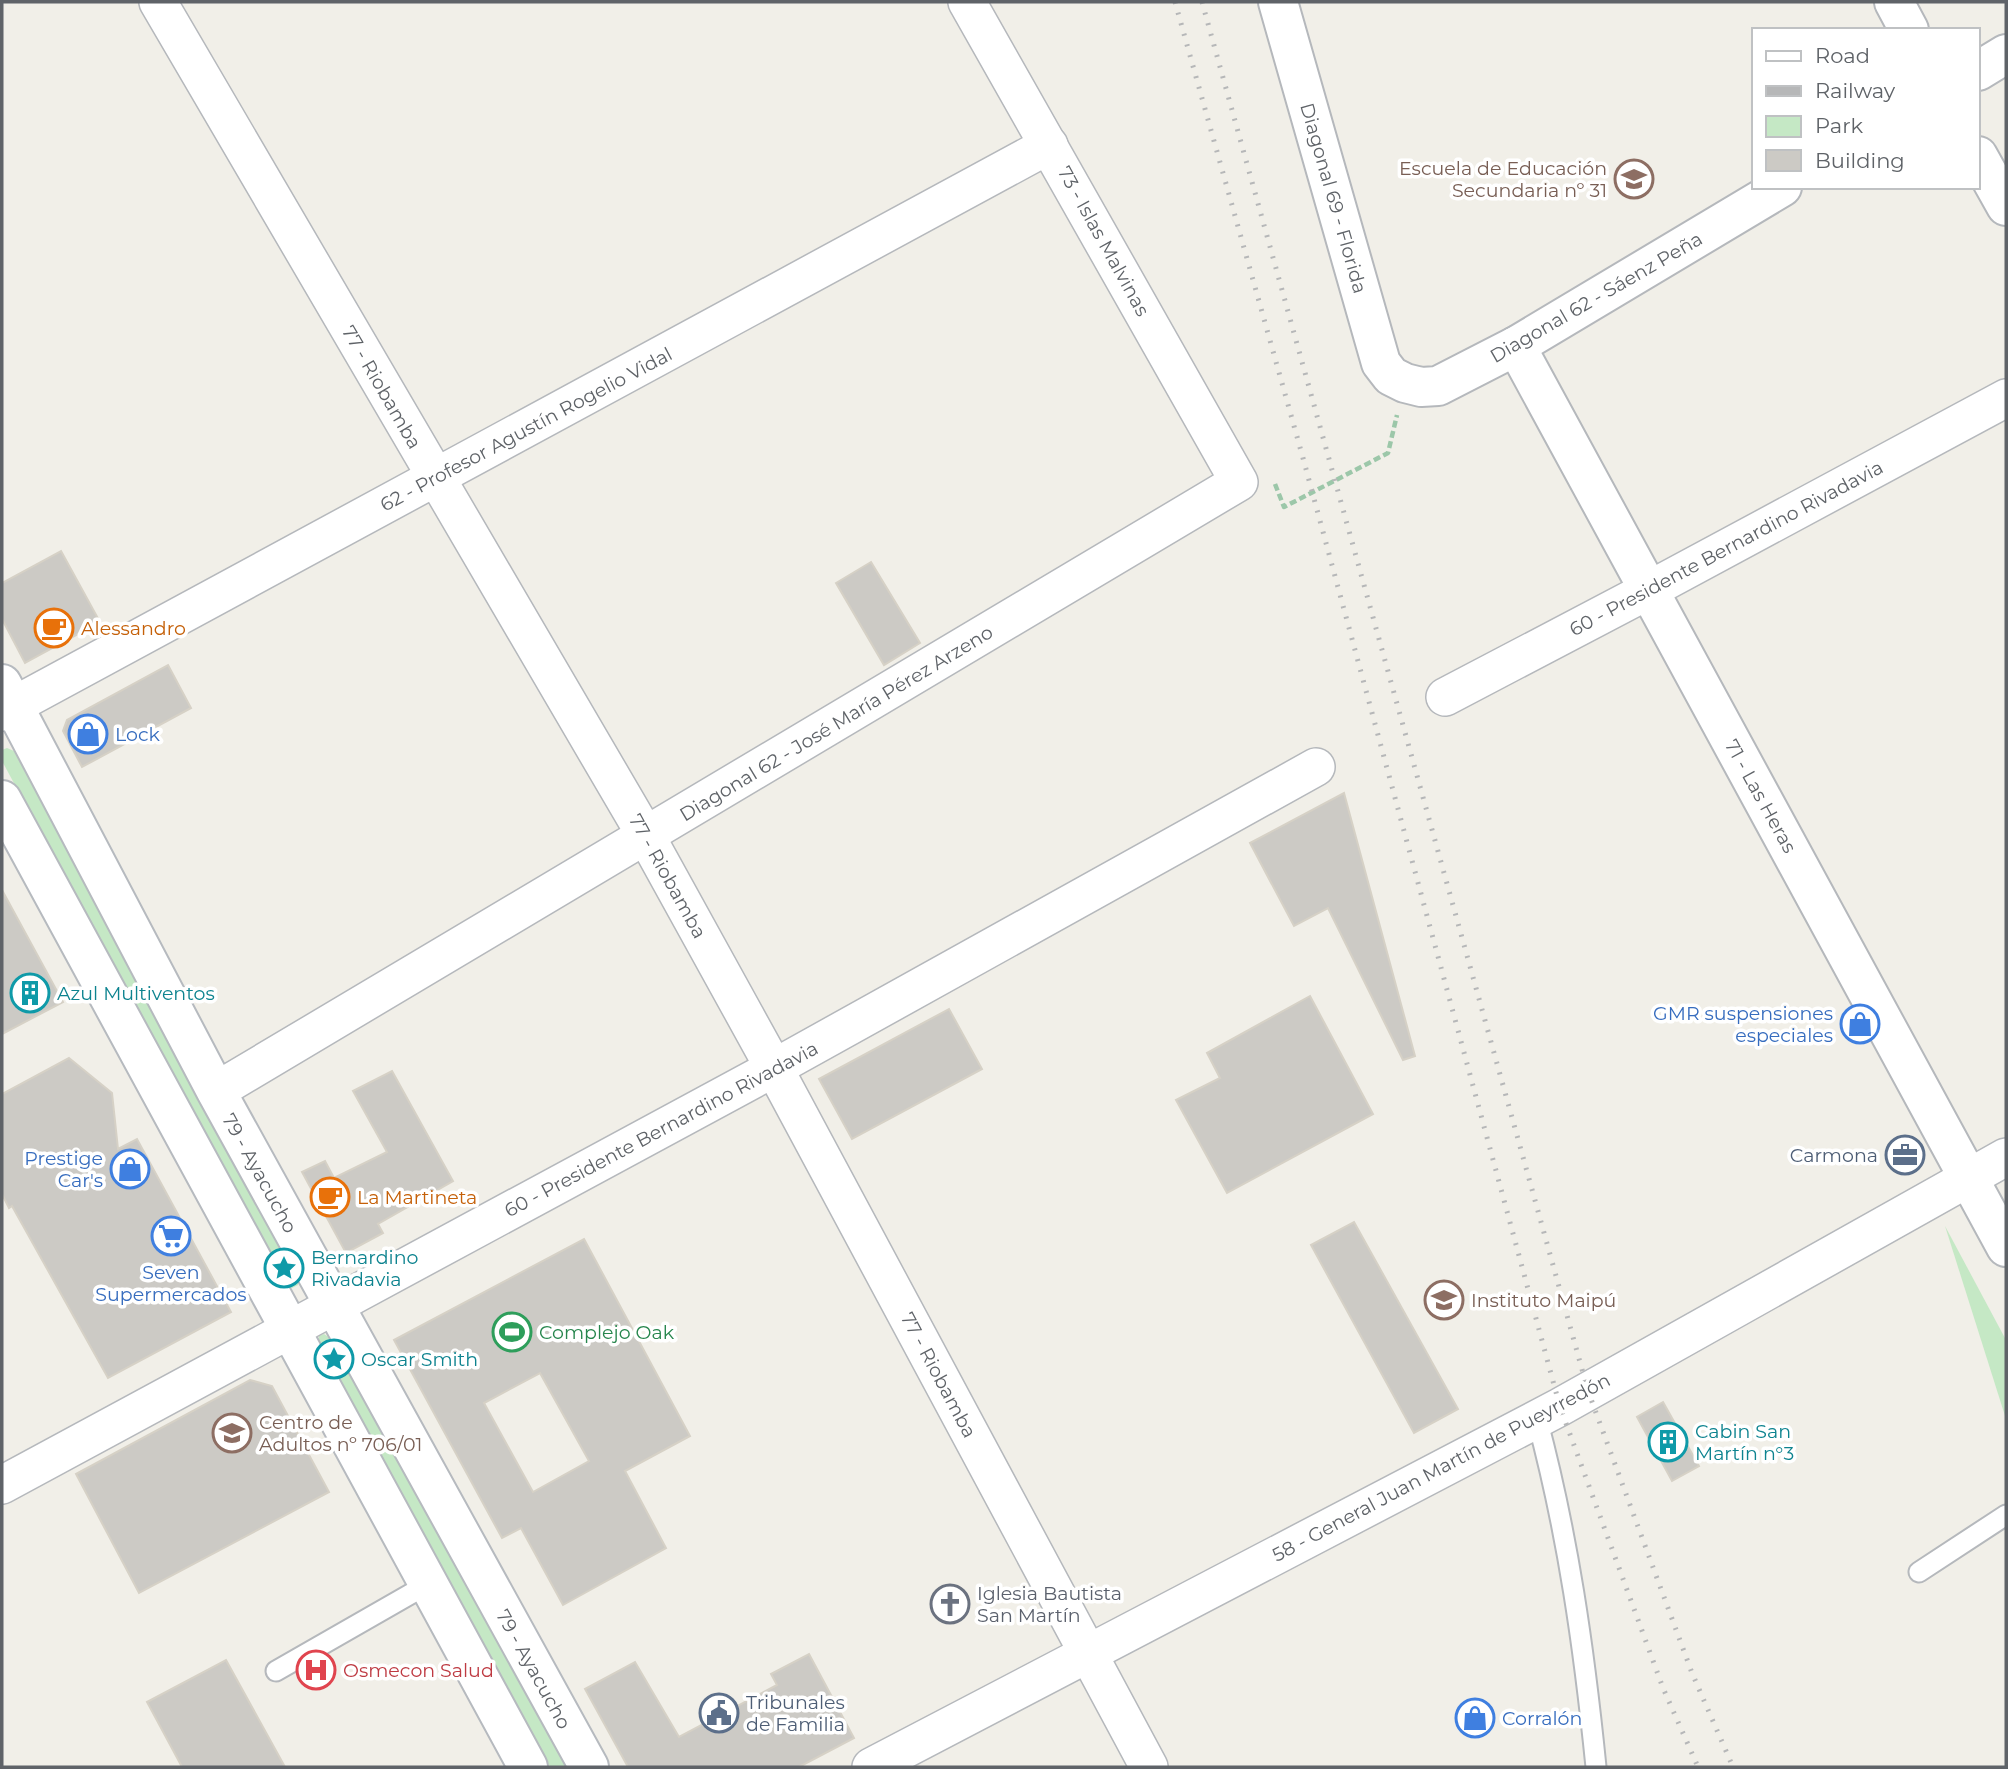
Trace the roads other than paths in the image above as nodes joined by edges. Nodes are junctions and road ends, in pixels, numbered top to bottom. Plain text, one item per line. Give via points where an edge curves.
1 (158, 2) edge
2 (967, 2) edge
3 (1894, 2) edge
4 (1287, 6) edge
5 (1908, 28) edge
6 (2006, 54) edge
7 (1980, 70) edge
8 (1049, 145) junction
9 (1980, 160) edge
10 (1779, 189) edge
11 (2006, 206) edge
12 (1516, 346) junction
13 (1405, 383) joint
14 (2006, 398) edge
15 (436, 478) junction
16 (1239, 482) joint
17 (1649, 590) junction
18 (1445, 697) dead end
19 (5, 700) edge
20 (1317, 767) dead end
21 (2, 800) edge
22 (646, 836) junction
23 (774, 1068) junction
24 (216, 1091) junction
25 (2006, 1157) edge
26 (1970, 1177) junction
27 (2006, 1247) edge
28 (333, 1306) junction
29 (290, 1330) junction
30 (1537, 1419) junction
31 (2, 1485) edge
32 (2006, 1516) edge
33 (1919, 1572) dead end
34 (428, 1584) junction
35 (1088, 1652) junction
36 (276, 1671) dead end
37 (528, 1767) edge
38 (589, 1767) edge
39 (871, 1767) edge
40 (1149, 1767) edge
41 (1596, 1767) edge

1 - 15 street, 77 - Riobamba
2 - 8 street, 73 - Islas Malvinas
3 - 5 main road
4 - 13 main road, Diagonal 69 - Florida via 1381,363 1391,376
6 - 7 main road
8 - 15 street, 62 - Profesor Agustín Rogelio Vidal
8 - 16 street, 73 - Islas Malvinas
9 - 11 main road
10 - 12 main road, Diagonal 62 - Sáenz Peña
12 - 13 main road, Diagonal 62 - Sáenz Peña via 1438,386
12 - 17 main road, 71 - Las Heras
14 - 17 street, 60 - Presidente Bernardino Rivadavia
15 - 19 street, 62 - Profesor Agustín Rogelio Vidal
15 - 22 street, 77 - Riobamba
16 - 22 street, Diagonal 62 - José María Pérez Arzeno
17 - 18 street, 60 - Presidente Bernardino Rivadavia
17 - 26 main road, 71 - Las Heras
19 - 24 main road, 79 - Ayacucho
20 - 23 street, 60 - Presidente Bernardino Rivadavia
21 - 29 main road
22 - 23 street, 77 - Riobamba
22 - 24 street, Diagonal 62 - José María Pérez Arzeno
23 - 28 street, 60 - Presidente Bernardino Rivadavia
23 - 35 street, 77 - Riobamba
24 - 28 main road, 79 - Ayacucho
25 - 26 street, 58 - General Juan Martín de Pueyrredón
26 - 27 main road, 71 - Las Heras
26 - 30 street, 58 - General Juan Martín de Pueyrredón
28 - 29 street, 60 - Presidente Bernardino Rivadavia
28 - 38 main road, 79 - Ayacucho
29 - 31 street, 60 - Presidente Bernardino Rivadavia
29 - 34 main road
30 - 35 street, 58 - General Juan Martín de Pueyrredón
30 - 41 lane via 1576,1598
32 - 33 lane
34 - 36 lane
34 - 37 main road
35 - 39 street, 58 - General Juan Martín de Pueyrredón
35 - 40 street, 77 - Riobamba

